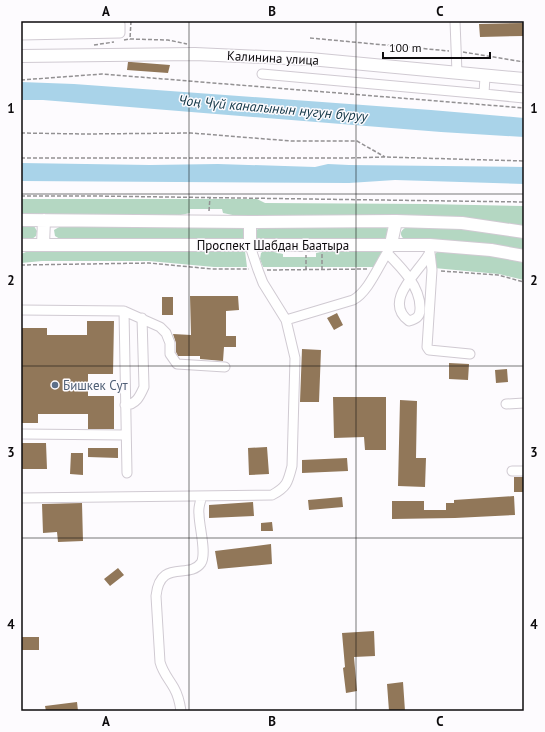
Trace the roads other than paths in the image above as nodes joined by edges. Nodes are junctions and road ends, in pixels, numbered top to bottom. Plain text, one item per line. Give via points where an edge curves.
1 (455, 21) edge
2 (21, 26) edge
3 (21, 35) edge
4 (21, 56) edge
5 (457, 73) junction
6 (262, 74) dead end
7 (485, 76) junction
8 (524, 79) edge
9 (484, 94) junction
10 (524, 98) edge
11 (21, 220) edge
12 (44, 220) junction
13 (396, 221) junction
14 (250, 222) junction
15 (524, 232) edge
16 (21, 245) edge
17 (43, 245) junction
18 (250, 246) junction
19 (389, 249) junction
20 (430, 249) junction
21 (524, 256) edge
22 (21, 310) edge
23 (124, 311) junction
24 (142, 318) junction
25 (286, 320) junction
26 (470, 354) dead end
27 (224, 367) dead end
28 (506, 404) dead end
29 (524, 404) edge
30 (125, 405) junction
31 (21, 434) edge
32 (125, 435) junction
33 (512, 471) dead end
34 (524, 471) edge
35 (127, 473) dead end
36 (202, 496) junction
37 (21, 498) edge
38 (181, 711) edge

1 - 5 lane
2 - 3 lane via 120,24 120,33
4 - 5 main road, Калинина улица via 195,54 310,59
5 - 7 main road, Калинина улица
6 - 9 lane
7 - 8 main road, Калинина улица
7 - 9 lane
9 - 10 lane
11 - 12 main road, Проспект Шабдан Баатыра
12 - 14 main road, Проспект Шабдан Баатыра
12 - 17 main road
13 - 14 main road, Проспект Шабдан Баатыра
13 - 15 main road, Проспект Шабдан Баатыра via 462,223
13 - 19 main road
14 - 18 main road
16 - 17 main road, Проспект Шабдан Баатыра
17 - 18 main road, Проспект Шабдан Баатыра
18 - 19 main road, Проспект Шабдан Баатыра
18 - 25 lane via 263,283
19 - 20 main road, Проспект Шабдан Баатыра
19 - 20 lane via 409,279
19 - 25 lane via 362,294 353,300
20 - 21 main road, Проспект Шабдан Баатыра via 491,250
20 - 26 lane via 432,270 426,347 429,350
22 - 23 lane
23 - 24 lane
23 - 30 lane
24 - 27 lane via 166,333 170,343 170,354 177,364
24 - 30 lane via 144,387 136,401
25 - 36 lane via 295,358 292,466 289,480 285,487 272,495
28 - 29 lane
30 - 32 lane
31 - 32 lane
32 - 35 lane
33 - 34 lane
36 - 37 lane
36 - 38 lane via 199,514 203,558 196,567 164,576 159,582 156,596 160,662 178,697

